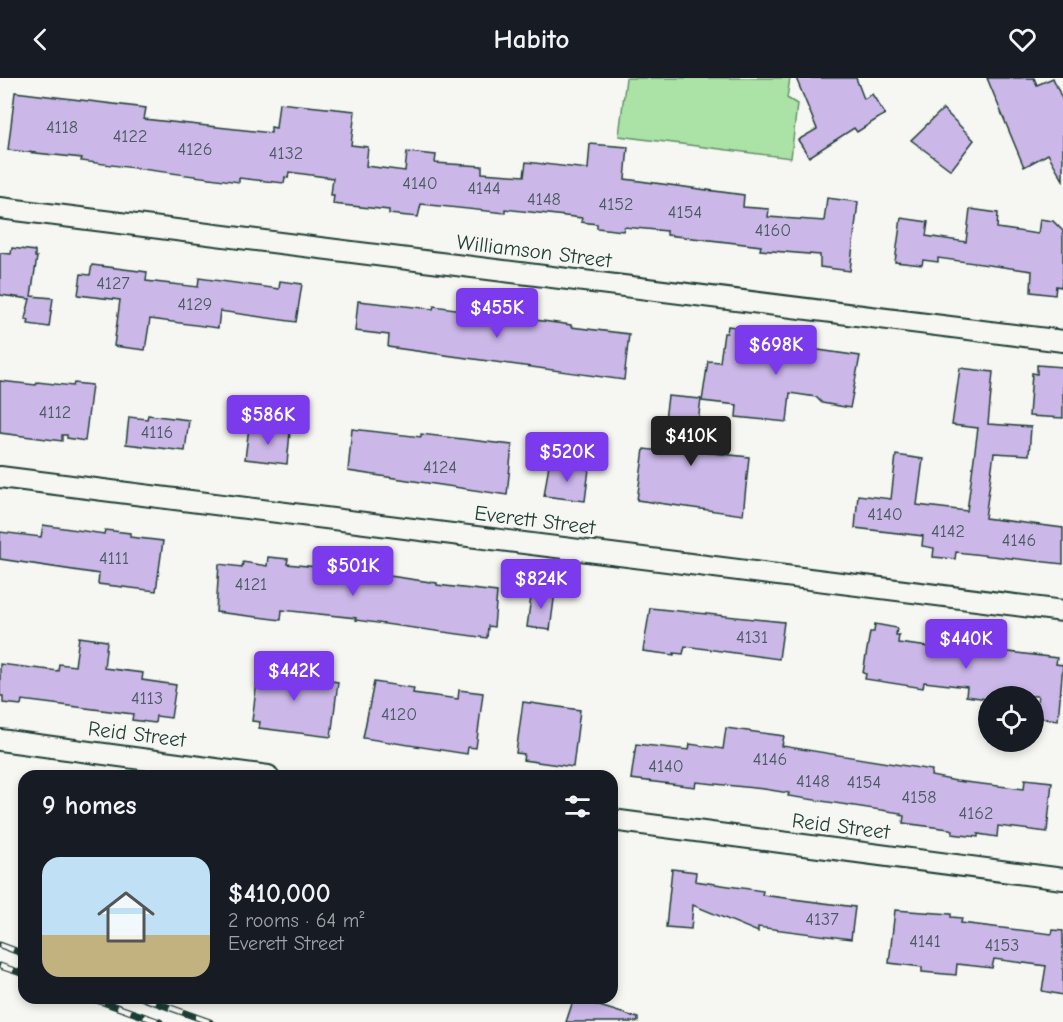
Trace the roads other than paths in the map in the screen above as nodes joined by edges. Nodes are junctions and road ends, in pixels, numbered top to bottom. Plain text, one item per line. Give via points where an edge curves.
1 (0, 208) edge
2 (1063, 341) edge
3 (0, 477) edge
4 (1063, 610) edge
5 (0, 740) edge
6 (223, 770) edge
7 (618, 821) edge
8 (1063, 879) edge

1 - 2 street, Williamson Street
3 - 4 street, Everett Street
5 - 6 street, Reid Street
7 - 8 street, Reid Street

